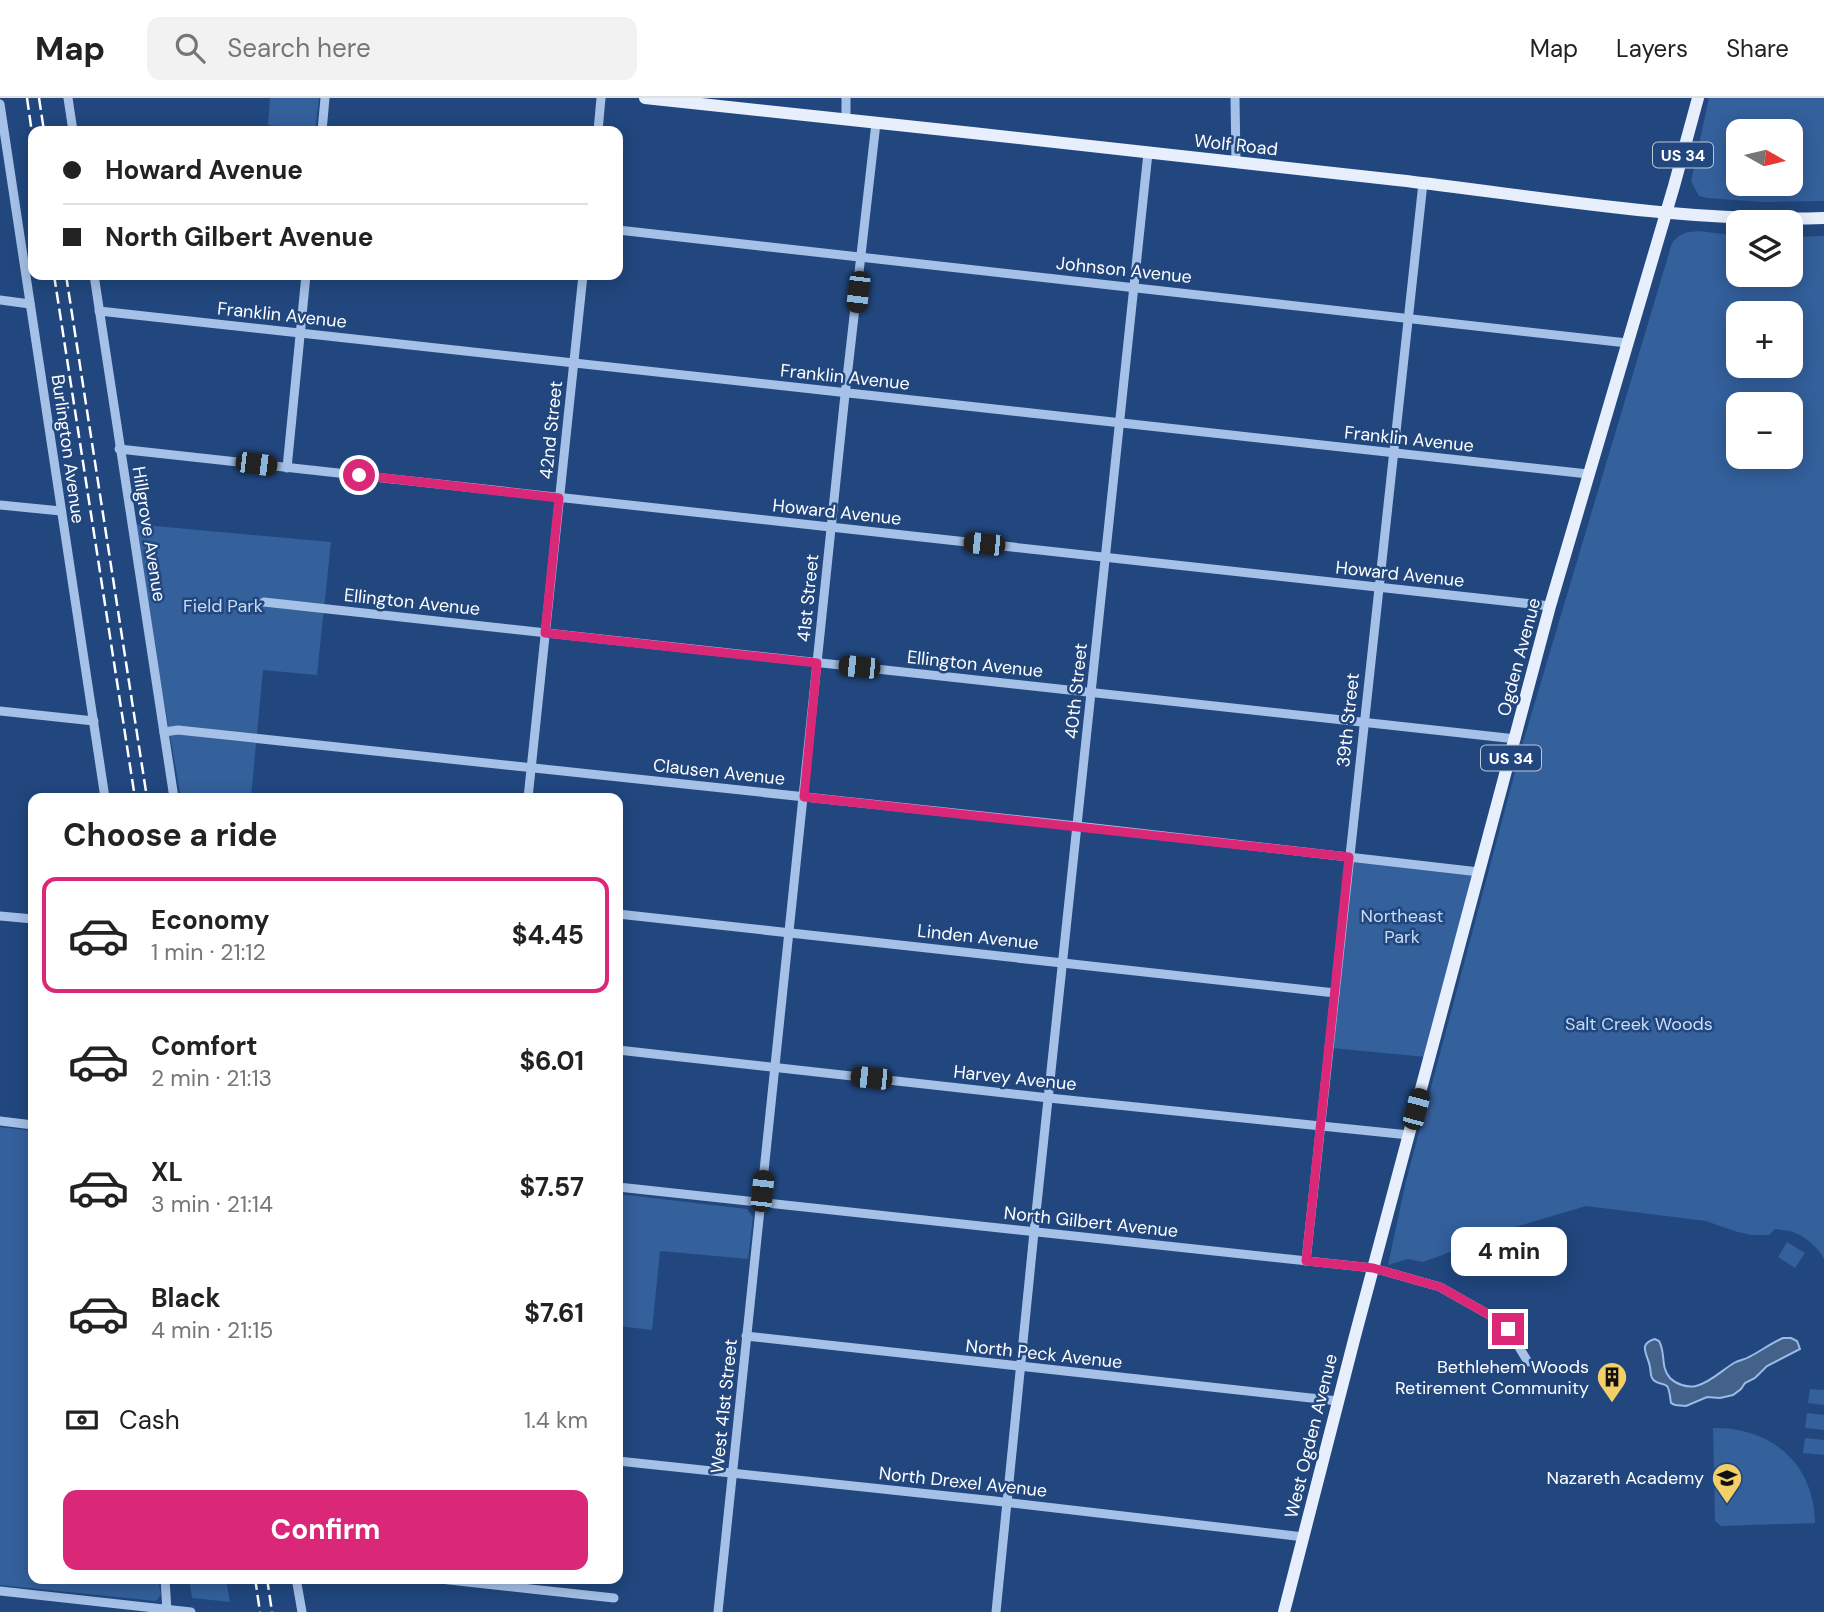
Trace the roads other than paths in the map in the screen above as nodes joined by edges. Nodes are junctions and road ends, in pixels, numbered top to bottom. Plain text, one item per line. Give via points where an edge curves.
1 (68, 98) edge
2 (325, 98) edge
3 (601, 98) edge
4 (645, 98) edge
5 (846, 98) edge
6 (1235, 98) edge
7 (1698, 98) edge
8 (0, 104) edge
9 (846, 119) junction
10 (876, 123) junction
11 (72, 126) edge
12 (322, 126) edge
13 (598, 126) edge
14 (1148, 153) junction
15 (1236, 162) junction
16 (5, 164) edge
17 (1423, 183) junction
18 (1666, 212) junction
19 (1824, 218) edge
20 (623, 231) edge
21 (862, 258) junction
22 (95, 280) edge
23 (306, 280) edge
24 (582, 280) edge
25 (1134, 287) junction
26 (0, 300) edge
27 (30, 303) junction
28 (99, 311) junction
29 (1407, 318) junction
30 (301, 332) junction
31 (1627, 343) junction
32 (574, 363) junction
33 (846, 393) junction
34 (1120, 424) junction
35 (119, 449) junction
36 (1393, 453) junction
37 (286, 468) junction
38 (1588, 474) junction
39 (559, 498) junction
40 (0, 505) edge
41 (61, 512) junction
42 (832, 527) junction
43 (1106, 557) junction
44 (1378, 587) junction
45 (264, 602) dead end
46 (1550, 607) junction
47 (545, 633) junction
48 (817, 663) junction
49 (1091, 692) junction
50 (0, 710) edge
51 (94, 721) junction
52 (1364, 722) junction
53 (164, 732) junction
54 (1516, 739) junction
55 (531, 768) junction
56 (104, 793) edge
57 (173, 793) edge
58 (528, 793) edge
59 (804, 797) junction
60 (1077, 827) junction
61 (1349, 857) junction
62 (1479, 872) junction
63 (0, 915) edge
64 (623, 915) edge
65 (28, 918) edge
66 (789, 933) junction
67 (1063, 962) junction
68 (1335, 993) junction
69 (623, 1052) edge
70 (775, 1067) junction
71 (1049, 1098) junction
72 (0, 1121) edge
73 (28, 1124) edge
74 (1321, 1126) junction
75 (1409, 1135) junction
76 (623, 1188) edge
77 (761, 1203) junction
78 (1034, 1232) junction
79 (1306, 1261) junction
80 (1373, 1268) junction
81 (747, 1336) junction
82 (1528, 1362) dead end
83 (1021, 1367) junction
84 (1338, 1401) junction
85 (623, 1462) edge
86 (733, 1474) junction
87 (1007, 1503) junction
88 (1304, 1537) junction
89 (166, 1584) edge
90 (297, 1584) edge
91 (487, 1584) edge
92 (0, 1591) edge
93 (614, 1598) dead end
94 (168, 1611) edge
95 (191, 1612) edge
96 (302, 1612) edge
97 (718, 1612) edge
98 (996, 1612) edge
99 (1284, 1612) edge

1 - 11 street
2 - 12 street
3 - 13 street
4 - 9 main road, Wolf Road
5 - 9 street
6 - 15 street
7 - 18 main road, Ogden Avenue / US 34
8 - 16 street, Burlington Avenue
9 - 10 main road, Wolf Road
10 - 14 main road, Wolf Road
10 - 21 street, 41st Street
14 - 15 main road, Wolf Road
14 - 25 street, 40th Street
15 - 17 main road, Wolf Road
16 - 27 street, Burlington Avenue
17 - 18 main road, Wolf Road
17 - 29 street, 39th Street
18 - 19 main road, Wolf Road via 1778,220
18 - 31 main road, Ogden Avenue / US 34
20 - 21 street, Johnson Avenue
21 - 25 street, Johnson Avenue
21 - 33 street, 41st Street
22 - 28 street, Hillgrove Avenue
23 - 30 street
24 - 32 street, 42nd Street
25 - 29 street, Johnson Avenue
25 - 34 street, 40th Street
26 - 27 street
27 - 41 street, Burlington Avenue
28 - 30 street, Franklin Avenue
28 - 35 street, Hillgrove Avenue
29 - 31 street, Johnson Avenue
29 - 36 street, 39th Street
30 - 32 street, Franklin Avenue
30 - 37 street
31 - 38 main road, Ogden Avenue / US 34
32 - 33 street, Franklin Avenue
32 - 39 street, 42nd Street
33 - 34 street, Franklin Avenue
33 - 42 street, 41st Street
34 - 36 street, Franklin Avenue
34 - 43 street, 40th Street
35 - 37 street, Howard Avenue
35 - 53 street, Hillgrove Avenue
36 - 38 street, Franklin Avenue
36 - 44 street, 39th Street
37 - 39 street, Howard Avenue
38 - 46 main road, Ogden Avenue / US 34
39 - 42 street, Howard Avenue
39 - 47 street, 42nd Street
40 - 41 street
41 - 51 street, Burlington Avenue
42 - 43 street, Howard Avenue
42 - 48 street, 41st Street
43 - 44 street, Howard Avenue
43 - 49 street, 40th Street
44 - 46 street, Howard Avenue
44 - 52 street, 39th Street
45 - 47 street, Ellington Avenue
46 - 54 main road, Ogden Avenue / US 34
47 - 48 street, Ellington Avenue
47 - 55 street, 42nd Street
48 - 49 street, Ellington Avenue
48 - 59 street, 41st Street
49 - 52 street, Ellington Avenue
49 - 60 street, 40th Street
50 - 51 street
51 - 56 street, Burlington Avenue
52 - 54 street, Ellington Avenue
52 - 61 street, 39th Street
53 - 55 street, Clausen Avenue
53 - 57 street, Hillgrove Avenue
54 - 62 main road, Ogden Avenue / US 34
55 - 58 street, 42nd Street
55 - 59 street, Clausen Avenue
59 - 60 street, Clausen Avenue
59 - 66 street, 41st Street
60 - 61 street, Clausen Avenue
60 - 67 street, 40th Street
61 - 62 street, Clausen Avenue
61 - 68 street, 39th Street
62 - 75 main road, Ogden Avenue / US 34
63 - 65 street
64 - 66 street, Linden Avenue
66 - 67 street, Linden Avenue
66 - 70 street, 41st Street
67 - 68 street, Linden Avenue
67 - 71 street, 40th Street
68 - 74 street, 39th Street
69 - 70 street, Harvey Avenue
70 - 71 street, Harvey Avenue
70 - 77 street, 41st Street
71 - 74 street, Harvey Avenue
71 - 78 street, 40th Street
72 - 73 street
74 - 75 street, Harvey Avenue
74 - 79 street, 39th Street
75 - 80 main road, Ogden Avenue / US 34
76 - 77 street, North Gilbert Avenue
77 - 78 street, North Gilbert Avenue
77 - 81 street, West 41st Street
78 - 79 street, North Gilbert Avenue
78 - 83 street, 40th Street
79 - 80 street, North Gilbert Avenue
80 - 82 street, North Gilbert Avenue via 1440,1287 1493,1317 1508,1329
80 - 84 main road, West Ogden Avenue / US 34
81 - 83 street, North Peck Avenue
81 - 86 street, West 41st Street
83 - 84 street, North Peck Avenue
83 - 87 street, 40th Street
84 - 88 main road, West Ogden Avenue / US 34
85 - 86 street, North Drexel Avenue
86 - 87 street, North Drexel Avenue
86 - 97 street, West 41st Street
87 - 88 street, North Drexel Avenue
87 - 98 street, 40th Street
88 - 99 main road, West Ogden Avenue / US 34
89 - 94 street
90 - 96 street
91 - 93 street
92 - 94 street
94 - 95 street

